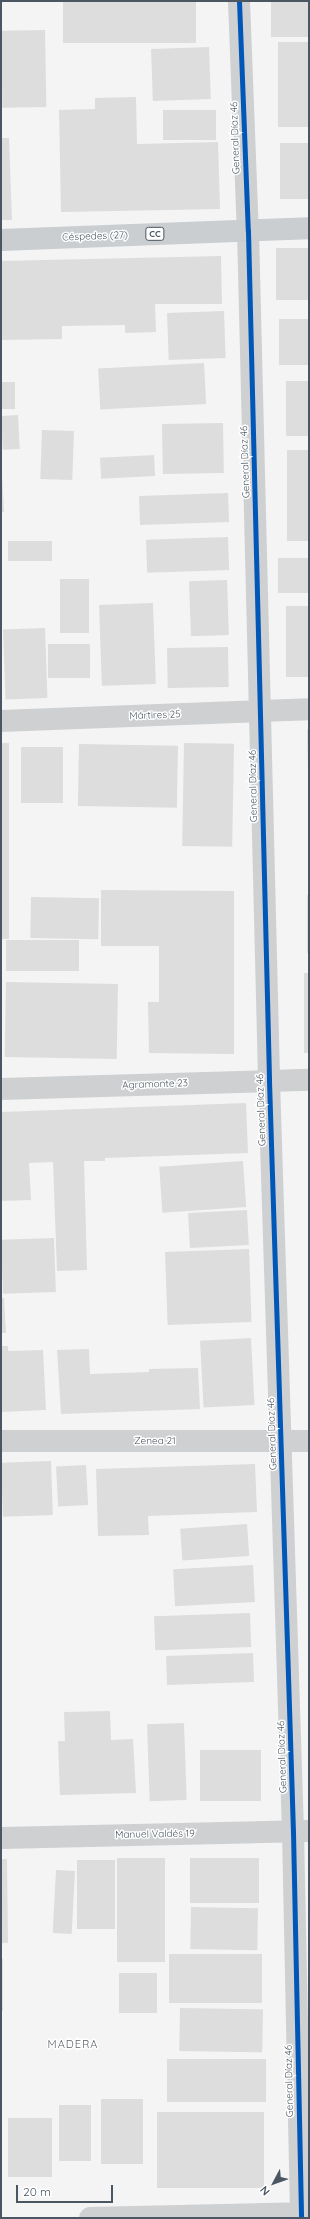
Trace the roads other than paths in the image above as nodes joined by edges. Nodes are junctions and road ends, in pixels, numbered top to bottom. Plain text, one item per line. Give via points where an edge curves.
1 (240, 1) edge
2 (309, 228) edge
3 (248, 231) junction
4 (1, 240) edge
5 (309, 709) edge
6 (260, 711) junction
7 (1, 721) edge
8 (309, 1080) edge
9 (269, 1081) junction
10 (1, 1088) edge
11 (1, 1441) edge
12 (281, 1441) junction
13 (309, 1441) edge
14 (301, 1832) edge
15 (1, 1838) edge
16 (304, 2215) edge
17 (90, 2218) edge

1 - 3 street, General Díaz 46
2 - 3 main road, Céspedes (27) / CC
3 - 4 main road, Céspedes (27) / CC
3 - 6 street, General Díaz 46
5 - 6 street, Mártires 25
6 - 7 street, Mártires 25
6 - 9 street, General Díaz 46
8 - 9 street, Agramonte 23
9 - 10 street, Agramonte 23
9 - 12 street, General Díaz 46
11 - 12 street, Zenea 21
12 - 13 street, Zenea 21
12 - 14 street, General Díaz 46
14 - 15 street, Manuel Valdés 19
14 - 16 street, General Díaz 46
16 - 17 street

